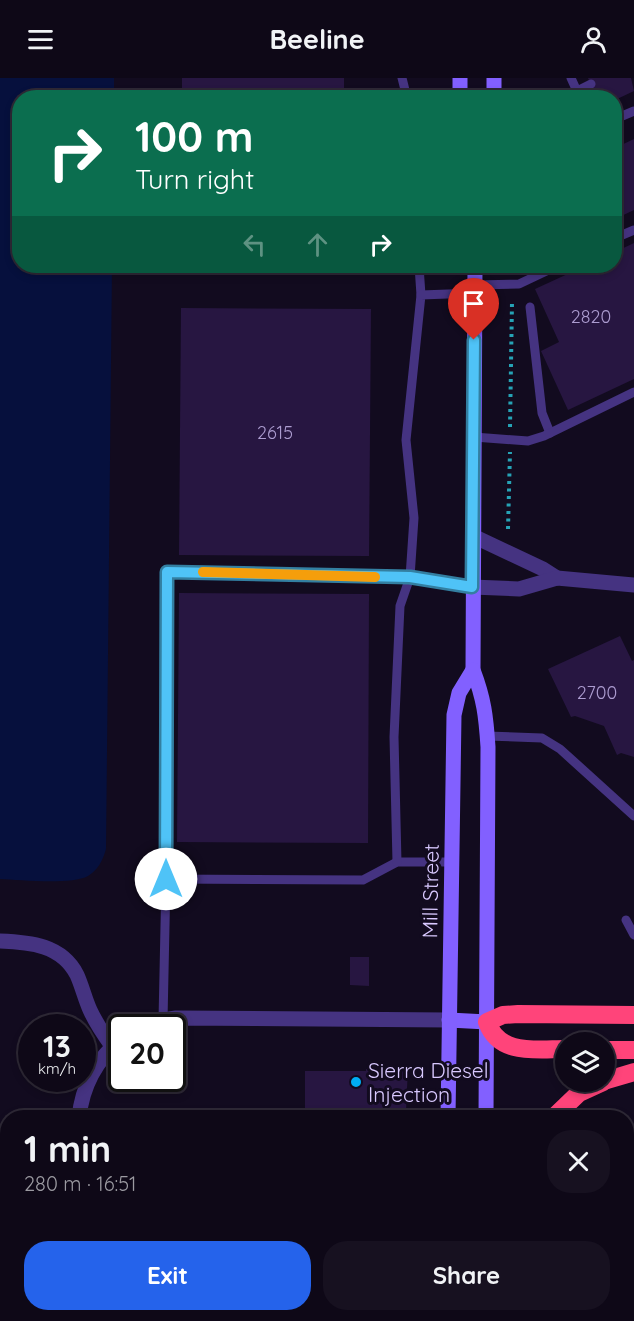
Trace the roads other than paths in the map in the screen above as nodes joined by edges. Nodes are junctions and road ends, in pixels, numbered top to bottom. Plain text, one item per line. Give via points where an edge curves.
1 (591, 84) dead end
2 (584, 90) edge
3 (419, 273) edge
4 (475, 273) edge
5 (542, 273) edge
6 (475, 289) junction
7 (421, 295) junction
8 (530, 308) dead end
9 (634, 392) edge
10 (550, 433) junction
11 (474, 437) junction
12 (473, 536) junction
13 (410, 577) junction
14 (557, 578) junction
15 (634, 585) edge
16 (472, 587) junction
17 (472, 670) junction
18 (487, 736) junction
19 (634, 816) edge
20 (397, 862) junction
21 (451, 862) junction
22 (166, 879) junction
23 (626, 920) dead end
24 (634, 935) edge
25 (0, 941) edge
26 (163, 1014) edge
27 (634, 1015) edge
28 (186, 1020) edge
29 (449, 1020) junction
30 (487, 1022) junction
31 (108, 1032) edge
32 (555, 1049) edge
33 (615, 1050) edge
34 (634, 1050) edge
35 (108, 1054) edge
36 (634, 1072) edge
37 (615, 1078) edge
38 (581, 1092) edge
39 (80, 1110) edge
40 (448, 1110) edge
41 (486, 1110) edge
42 (561, 1110) edge

1 - 2 lane
3 - 7 lane
4 - 6 main road, Mill Street
5 - 6 lane via 519,284
6 - 7 lane
6 - 11 main road, Mill Street
7 - 13 lane via 406,440 414,518
8 - 10 lane via 542,413
9 - 10 lane
10 - 11 lane via 528,441
11 - 12 main road, Mill Street
12 - 14 street
12 - 16 main road, Mill Street
13 - 16 lane
13 - 20 lane via 400,606 394,737
13 - 22 lane via 167,572
14 - 15 street
14 - 16 street via 519,590
16 - 17 main road, Mill Street
17 - 18 main road, Mill Street via 482,694
17 - 21 main road, Mill Street via 459,693 454,715
18 - 19 lane via 542,738 560,749
18 - 30 main road, Mill Street
20 - 21 lane
20 - 22 lane via 363,880
21 - 29 main road, Mill Street
22 - 26 lane
23 - 24 lane
25 - 31 street via 40,945 67,961 78,977 91,1012
27 - 30 highway via 518,1014
28 - 29 street
29 - 30 main road
29 - 40 main road, Mill Street
30 - 32 highway via 494,1036 508,1046
30 - 41 main road, Mill Street
33 - 34 highway
35 - 39 street via 89,1078
36 - 37 highway
38 - 42 highway

